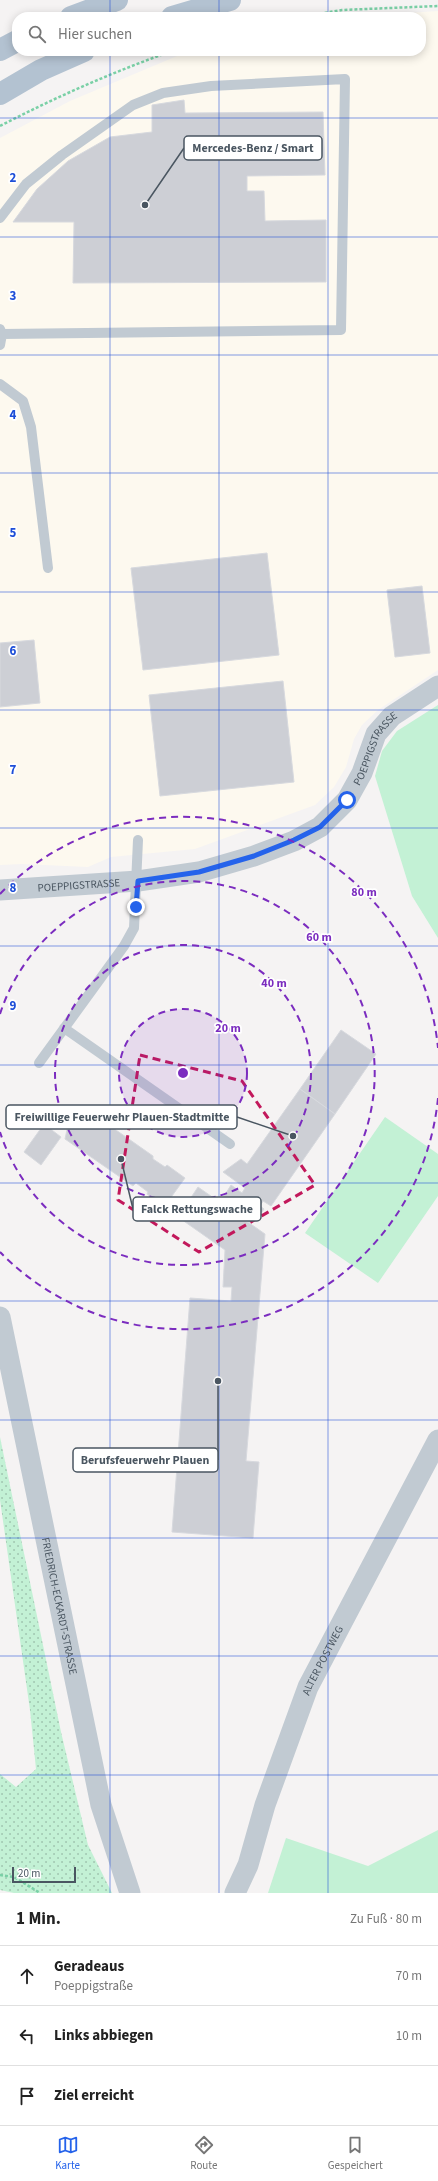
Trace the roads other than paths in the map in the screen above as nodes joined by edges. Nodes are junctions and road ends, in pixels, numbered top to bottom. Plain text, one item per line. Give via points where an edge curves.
1 (117, 0) edge
2 (230, 0) edge
3 (85, 12) edge
4 (189, 12) edge
5 (12, 44) edge
6 (0, 50) edge
7 (73, 56) edge
8 (0, 94) edge
9 (0, 218) edge
10 (1, 331) edge
11 (0, 345) edge
12 (0, 384) edge
13 (48, 568) dead end
14 (438, 686) edge
15 (138, 840) dead end
16 (138, 881) junction
17 (0, 890) edge
18 (64, 1028) junction
19 (39, 1063) dead end
20 (230, 1144) dead end
21 (0, 1317) edge
22 (438, 1440) edge
23 (130, 1893) edge
24 (235, 1893) edge

1 - 3 main road
2 - 4 main road
5 - 6 main road
7 - 8 main road
9 - 10 lane via 26,184 62,155 133,105 163,92 210,86 345,79 341,330
10 - 11 lane
12 - 13 lane via 23,401 31,427
14 - 16 street, POEPPIGSTRASSE via 392,716 376,734 362,773 347,800 320,827 254,856 199,872
15 - 16 lane
16 - 17 street, POEPPIGSTRASSE
16 - 18 lane via 134,928 124,946
18 - 19 lane
18 - 20 lane
21 - 23 street, FRIEDRICH-ECKARDT-STRASSE via 101,1805
22 - 24 street, ALTER POSTWEG via 308,1687 265,1805 248,1865

